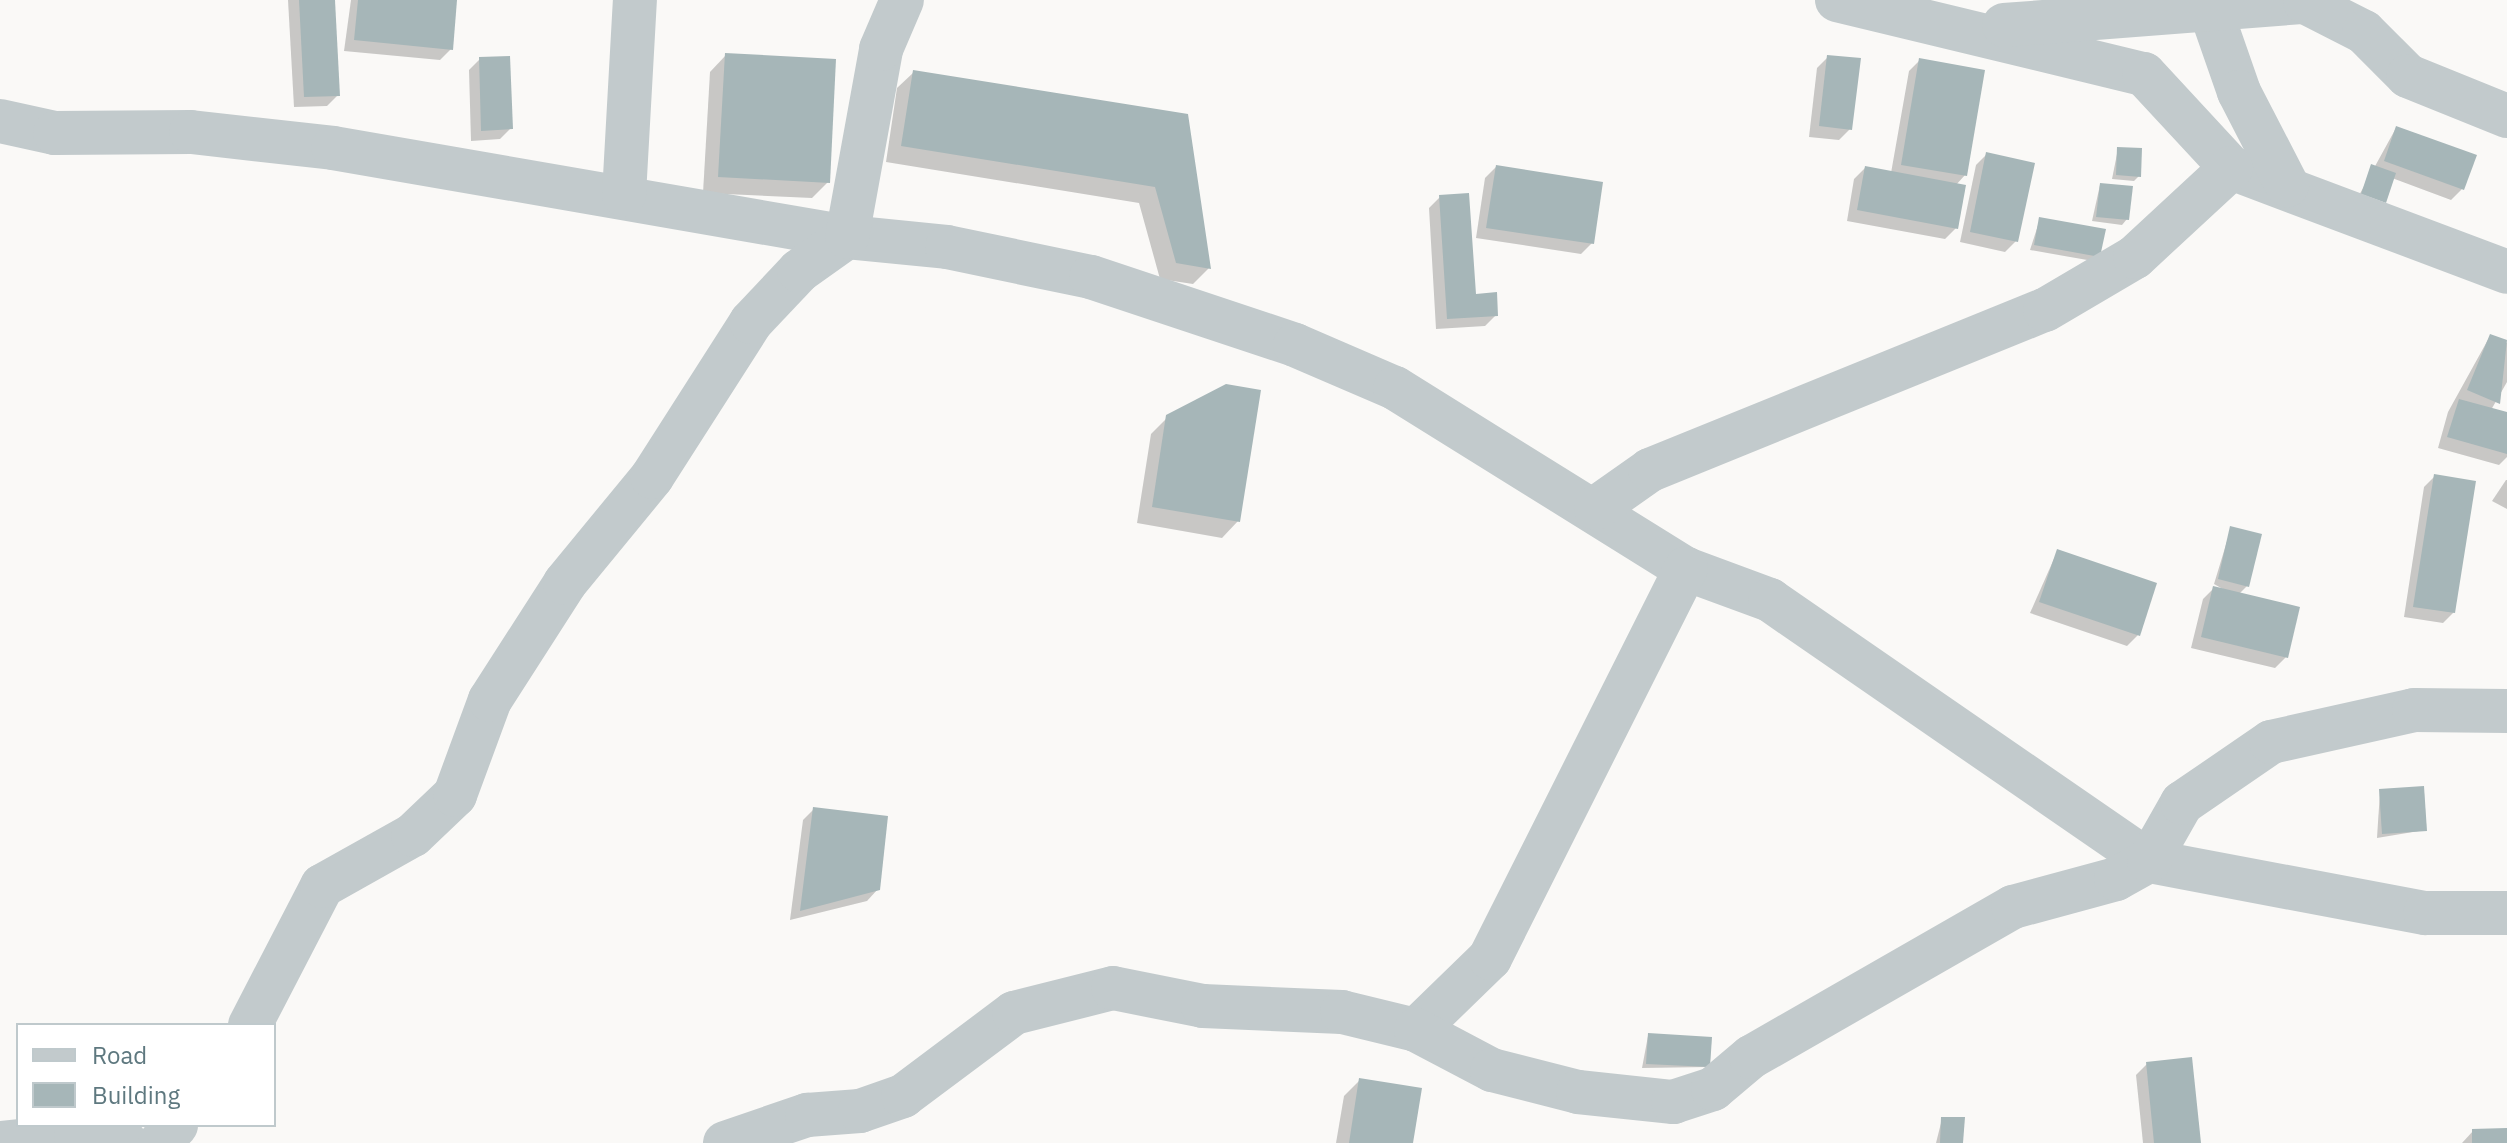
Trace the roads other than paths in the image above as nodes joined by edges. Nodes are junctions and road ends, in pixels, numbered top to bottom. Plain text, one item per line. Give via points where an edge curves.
1 (635, 0) edge
2 (902, 0) edge
3 (1860, 2) edge
4 (2206, 6) edge
5 (1965, 14) edge
6 (2507, 116) edge
7 (0, 121) edge
8 (2231, 168) junction
9 (2287, 185) junction
10 (624, 195) junction
11 (847, 237) junction
12 (2507, 272) edge
13 (1596, 508) junction
14 (1686, 569) junction
15 (2507, 711) edge
16 (2149, 861) junction
17 (2507, 913) edge
18 (251, 1023) edge
19 (1416, 1030) junction
20 (174, 1127) edge
21 (1, 1143) edge
22 (126, 1143) edge
23 (160, 1143) edge
24 (725, 1143) edge

1 - 10 street
2 - 11 street via 881,49
3 - 5 street
4 - 5 street
4 - 6 street via 2305,2 2364,32 2408,76
4 - 9 street
5 - 8 street via 2144,74
7 - 10 street via 55,133 191,132 333,148
8 - 9 street
8 - 13 street via 2135,257 2045,310 1650,470
9 - 12 street
10 - 11 street
11 - 13 street via 947,247 1091,277 1295,345 1395,388
11 - 18 street via 799,271 751,322 652,477 565,583 490,700 455,795 413,835 322,886
13 - 14 street
14 - 16 street via 1770,600
14 - 19 street via 1490,958
15 - 16 street via 2414,710 2271,742 2182,803
16 - 17 street via 2425,913
16 - 19 street via 2116,879 2013,907 1751,1057 1713,1089 1673,1102 1578,1092 1492,1070
19 - 24 street via 1342,1012 1203,1006 1113,988 1014,1013 903,1096 860,1111 807,1115
20 - 23 street
21 - 22 street via 76,1135

